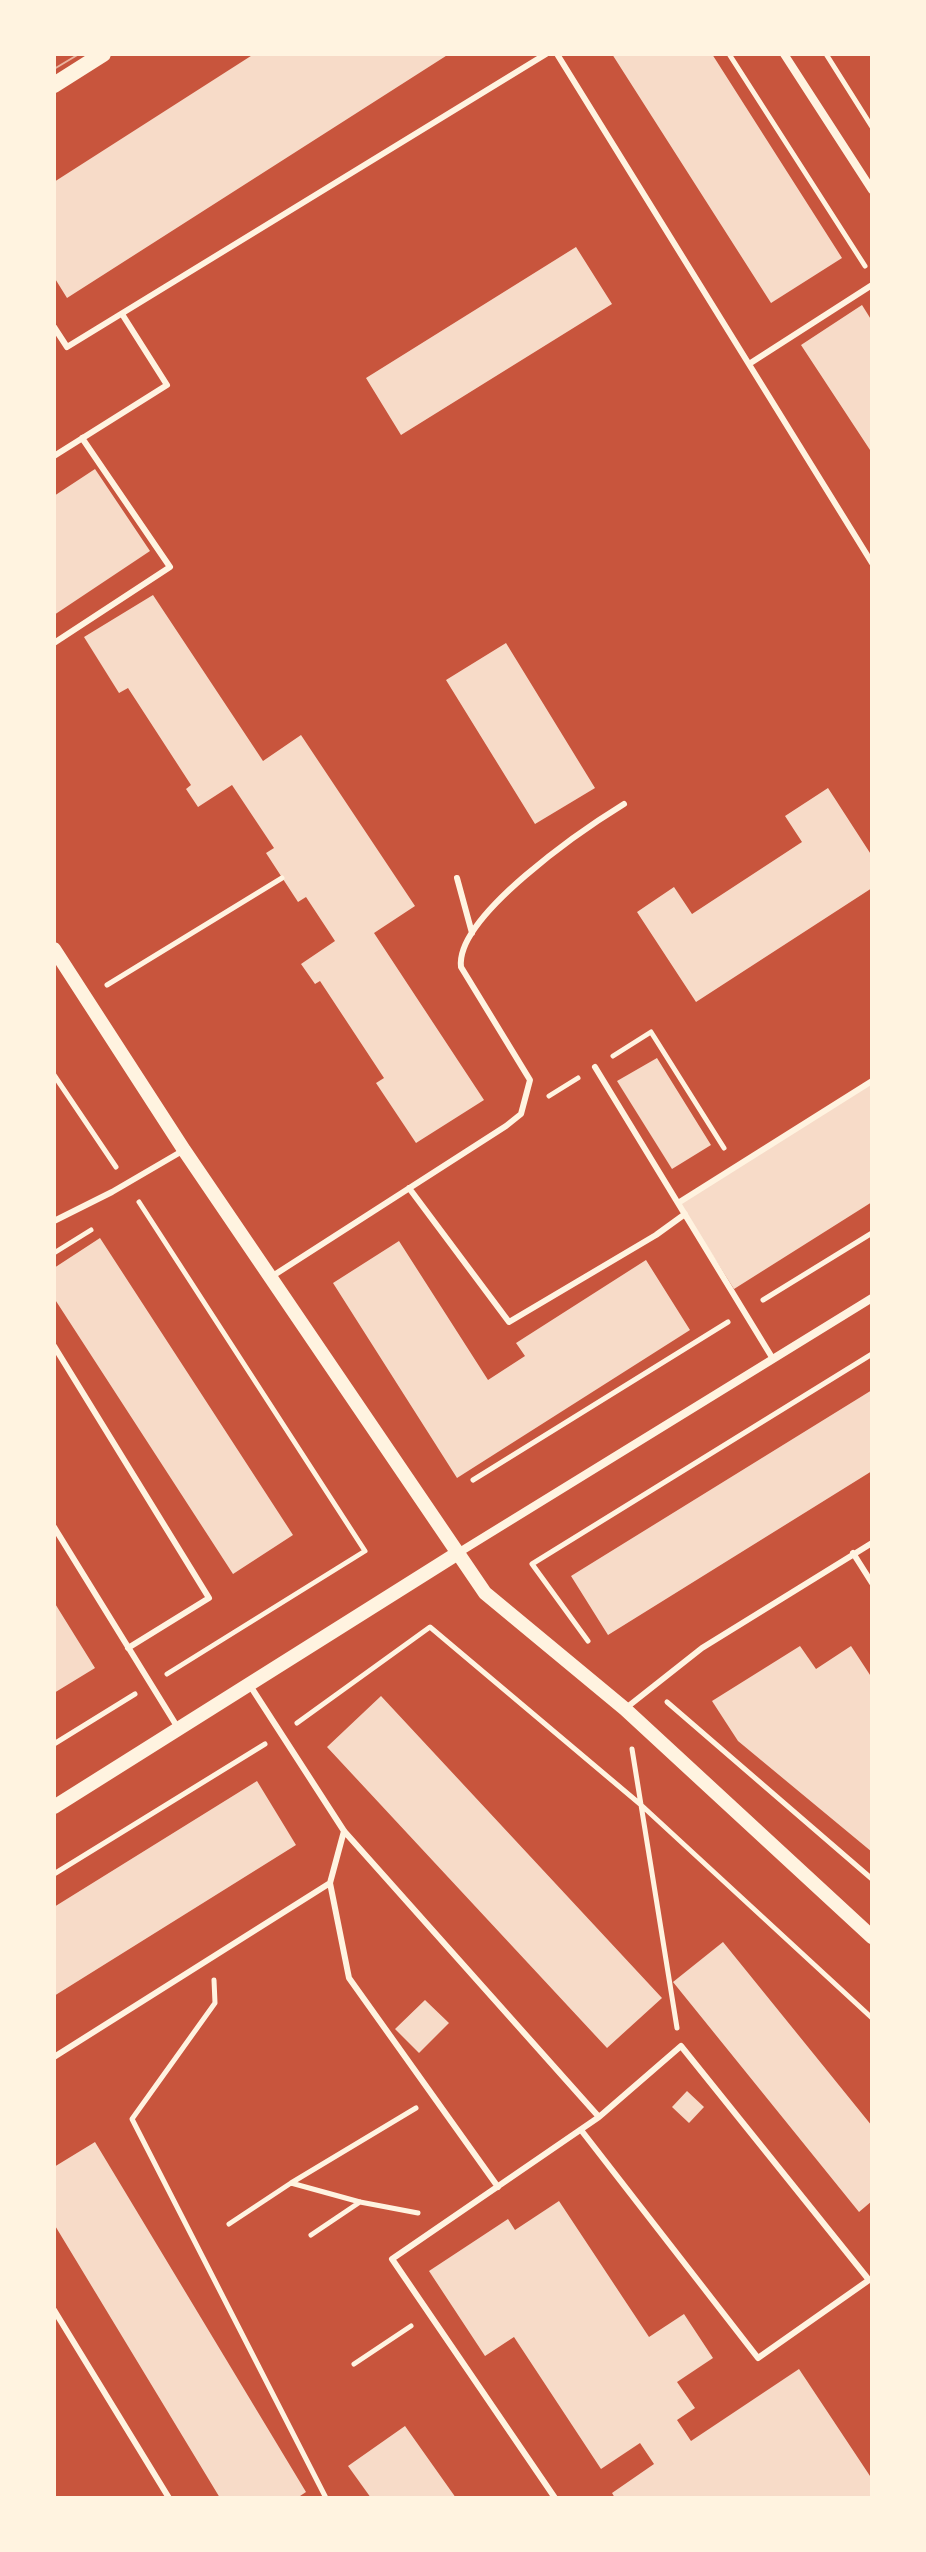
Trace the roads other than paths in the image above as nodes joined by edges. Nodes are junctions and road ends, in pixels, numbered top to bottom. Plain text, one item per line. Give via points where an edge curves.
1 (103, 54) edge
2 (546, 54) edge
3 (557, 54) edge
4 (784, 54) edge
5 (54, 85) edge
6 (872, 190) edge
7 (872, 285) edge
8 (122, 314) junction
9 (54, 327) edge
10 (749, 364) junction
11 (82, 438) junction
12 (54, 456) edge
13 (872, 563) edge
14 (54, 643) edge
15 (624, 804) dead end
16 (457, 878) dead end
17 (472, 933) junction
18 (54, 949) edge
19 (595, 1067) road end
20 (872, 1081) edge
21 (184, 1150) junction
22 (409, 1188) junction
23 (678, 1203) junction
24 (685, 1214) junction
25 (54, 1221) edge
26 (271, 1277) junction
27 (872, 1298) edge
28 (54, 1346) edge
29 (773, 1359) junction
30 (54, 1527) edge
31 (872, 1543) edge
32 (458, 1553) junction
33 (853, 1553) junction
34 (872, 1583) edge
35 (128, 1648) junction
36 (249, 1684) junction
37 (625, 1709) junction
38 (178, 1728) junction
39 (54, 1807) edge
40 (344, 1831) junction
41 (330, 1883) junction
42 (872, 1937) edge
43 (54, 2057) edge
44 (599, 2117) junction
45 (581, 2130) junction
46 (498, 2187) junction
47 (871, 2280) edge
48 (54, 2310) edge
49 (169, 2498) edge
50 (555, 2498) edge

1 - 5 main road
2 - 8 lane
3 - 10 lane
4 - 6 street
7 - 10 lane
8 - 9 lane via 67,347
8 - 11 lane via 167,385
10 - 13 lane
11 - 12 lane
11 - 14 lane via 170,567
15 - 17 lane via 551,854
16 - 17 lane
17 - 22 lane via 461,967 530,1080 521,1114
18 - 21 street
19 - 23 lane
20 - 23 lane
21 - 25 lane
21 - 26 street
22 - 24 lane via 509,1322
22 - 26 lane
23 - 24 lane
24 - 29 lane
26 - 32 street
27 - 29 street
28 - 35 lane via 209,1598
29 - 32 street
30 - 35 lane
31 - 33 lane
32 - 36 street
32 - 37 street via 485,1593
33 - 34 lane
33 - 37 lane via 702,1648
35 - 38 lane
36 - 38 street
36 - 40 lane
37 - 42 street
38 - 39 street
40 - 41 lane
40 - 44 lane
41 - 43 lane
41 - 46 lane via 349,1978
44 - 45 lane
44 - 47 lane via 681,2046
45 - 46 lane
45 - 47 lane via 758,2358
46 - 50 lane via 392,2259
48 - 49 lane

